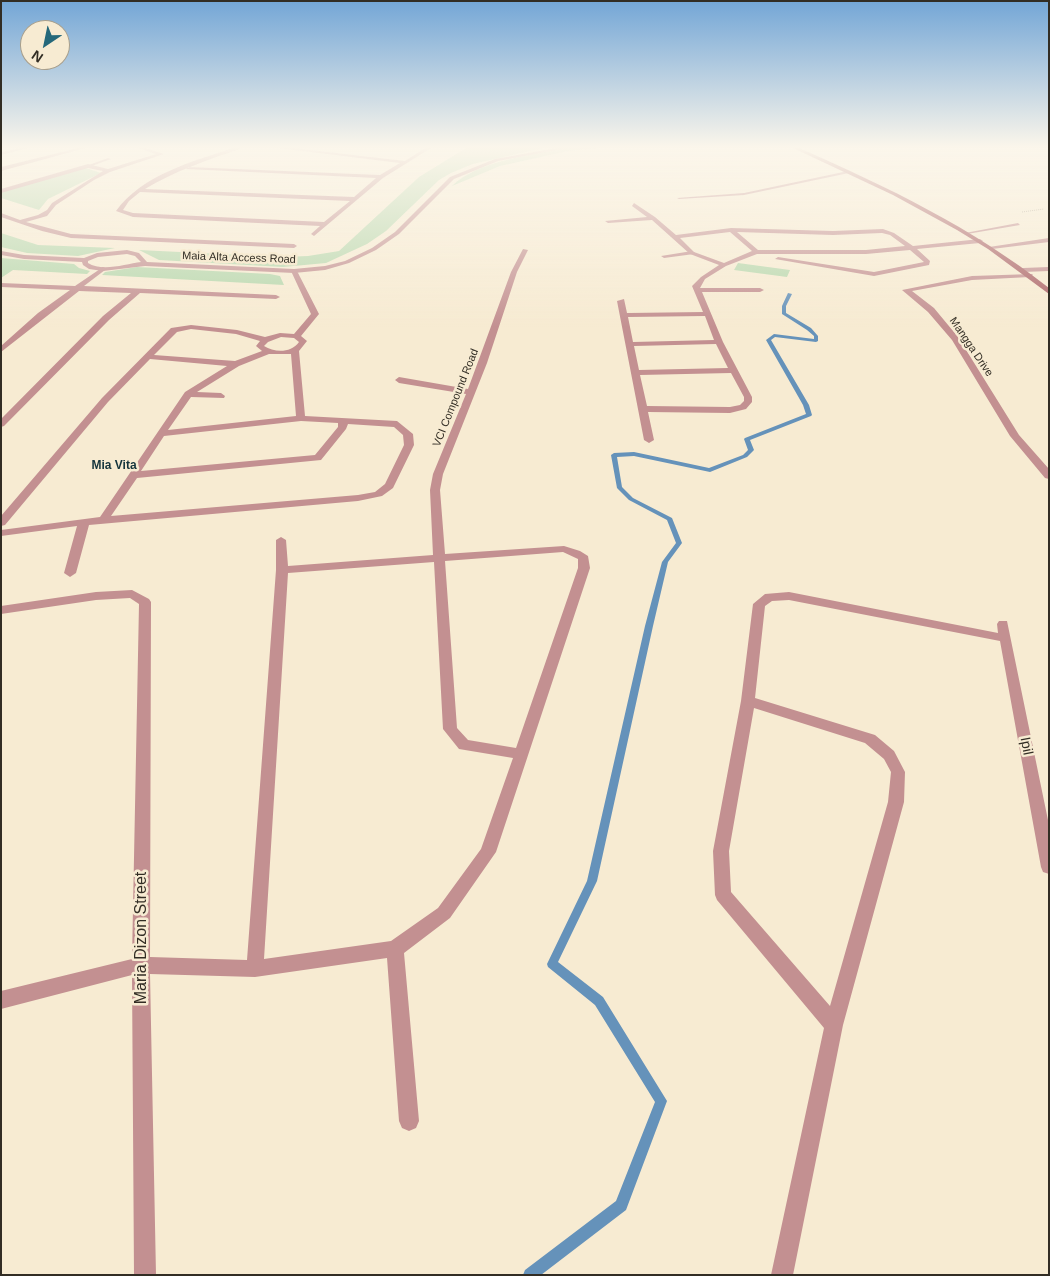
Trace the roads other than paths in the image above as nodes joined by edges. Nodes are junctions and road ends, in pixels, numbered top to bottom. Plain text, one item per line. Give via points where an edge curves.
1 (53, 208) edge
2 (121, 208) edge
3 (344, 208) edge
4 (422, 208) edge
5 (638, 208) edge
6 (917, 208) edge
7 (1, 216) edge
8 (653, 218) junction
9 (608, 221) dead end
10 (22, 222) junction
11 (325, 224) junction
12 (1018, 224) dead end
13 (731, 230) junction
14 (967, 233) junction
15 (314, 234) dead end
16 (676, 237) junction
17 (144, 240) junction
18 (1049, 240) edge
19 (980, 241) junction
20 (294, 246) dead end
21 (992, 247) junction
22 (912, 248) junction
23 (130, 250) junction
24 (525, 250) dead end
25 (1, 253) edge
26 (692, 253) junction
27 (753, 253) junction
28 (664, 256) dead end
29 (85, 260) junction
30 (145, 264) junction
31 (724, 265) junction
32 (103, 269) junction
33 (1049, 269) edge
34 (1023, 270) junction
35 (294, 272) junction
36 (1030, 275) junction
37 (1, 285) edge
38 (12, 285) junction
39 (78, 287) junction
40 (139, 290) junction
41 (697, 290) junction
42 (760, 290) dead end
43 (1, 292) edge
44 (1049, 292) edge
45 (276, 298) dead end
46 (621, 300) dead end
47 (707, 314) junction
48 (624, 315) junction
49 (296, 336) junction
50 (266, 340) junction
51 (719, 342) junction
52 (630, 344) junction
53 (1, 350) edge
54 (296, 350) junction
55 (268, 352) junction
56 (149, 357) junction
57 (236, 364) junction
58 (734, 370) junction
59 (636, 373) junction
60 (399, 380) dead end
61 (472, 392) junction
62 (188, 394) junction
63 (221, 396) dead end
64 (643, 408) junction
65 (301, 418) junction
66 (343, 420) junction
67 (1, 424) edge
68 (160, 434) junction
69 (649, 440) dead end
70 (132, 475) junction
71 (1049, 476) edge
72 (103, 520) junction
73 (84, 522) junction
74 (1, 523) edge
75 (1, 533) edge
76 (281, 540) dead end
77 (441, 560) junction
78 (282, 570) junction
79 (70, 573) dead end
80 (1, 610) edge
81 (748, 700) junction
82 (520, 754) junction
83 (1049, 867) edge
84 (395, 948) junction
85 (141, 965) junction
86 (255, 969) junction
87 (1, 1000) edge
88 (834, 1025) junction
89 (409, 1122) dead end
90 (145, 1275) edge
91 (782, 1275) edge

1 - 10 street via 48,213
2 - 11 street via 119,211 133,216
3 - 11 street
4 - 35 street, Maia Alta Access Road via 398,233 374,249 347,262
5 - 8 street
6 - 14 main road
7 - 10 street
8 - 9 street
8 - 16 street
10 - 17 street via 72,236
11 - 15 street
12 - 14 lane
13 - 16 street
13 - 22 street via 883,231
13 - 27 street
14 - 19 main road
16 - 26 street
17 - 20 street
17 - 23 street
18 - 21 street
19 - 21 main road
19 - 22 street
21 - 34 main road
22 - 27 street via 866,252
22 - 27 street via 927,260 926,264 880,274
23 - 29 street
23 - 30 street
24 - 61 street, VCI Compound Road via 511,280
25 - 29 street
26 - 28 lane
26 - 31 street
27 - 31 street
29 - 32 street via 91,268
30 - 32 street, Maia Alta Access Road
30 - 35 street, Maia Alta Access Road
31 - 41 street via 698,282
32 - 39 street
33 - 34 street
34 - 36 main road
35 - 49 street via 315,314
36 - 44 main road
36 - 71 street, Mangga Drive via 972,278 906,290 931,310 955,339 1015,436
37 - 38 street
38 - 39 street
38 - 43 street
39 - 40 street
39 - 53 street
40 - 45 street
40 - 67 street via 106,318
41 - 42 street
41 - 47 street
46 - 48 street
47 - 48 street
47 - 51 street
48 - 52 street
49 - 50 street via 280,335
49 - 54 street via 304,342
50 - 55 street via 260,346
50 - 56 street via 238,332 182,328 174,330
51 - 52 street
51 - 58 street
52 - 59 street
54 - 55 street
54 - 65 street
55 - 57 street
56 - 57 street
56 - 74 street via 105,400
57 - 62 street
58 - 59 street
58 - 64 street via 748,397 743,407 730,410
59 - 64 street
60 - 61 street
61 - 77 street, VCI Compound Road via 438,474 435,490
62 - 63 street
62 - 68 street
64 - 69 street
65 - 66 street
65 - 68 street
66 - 70 street via 343,427 318,458
66 - 72 street via 397,424 408,434 409,445 389,486 378,494
68 - 70 street
70 - 72 street
72 - 73 street
73 - 75 street
73 - 79 street
76 - 78 street
77 - 78 street
77 - 82 street, VCI Compound Road via 450,729 464,745
77 - 82 street via 564,550 576,552 584,558 584,568
78 - 86 street
80 - 85 street, Maria Dizon Street via 96,596 132,594 145,602
81 - 83 street, Ipil via 759,604 769,597 789,596 1004,631
81 - 88 street via 721,851 723,895
81 - 88 street via 870,739 889,755 898,772 896,802
82 - 84 street via 488,852 444,912
84 - 86 street
84 - 89 street
85 - 86 street
85 - 87 street
85 - 90 street, Maria Dizon Street
88 - 91 street

